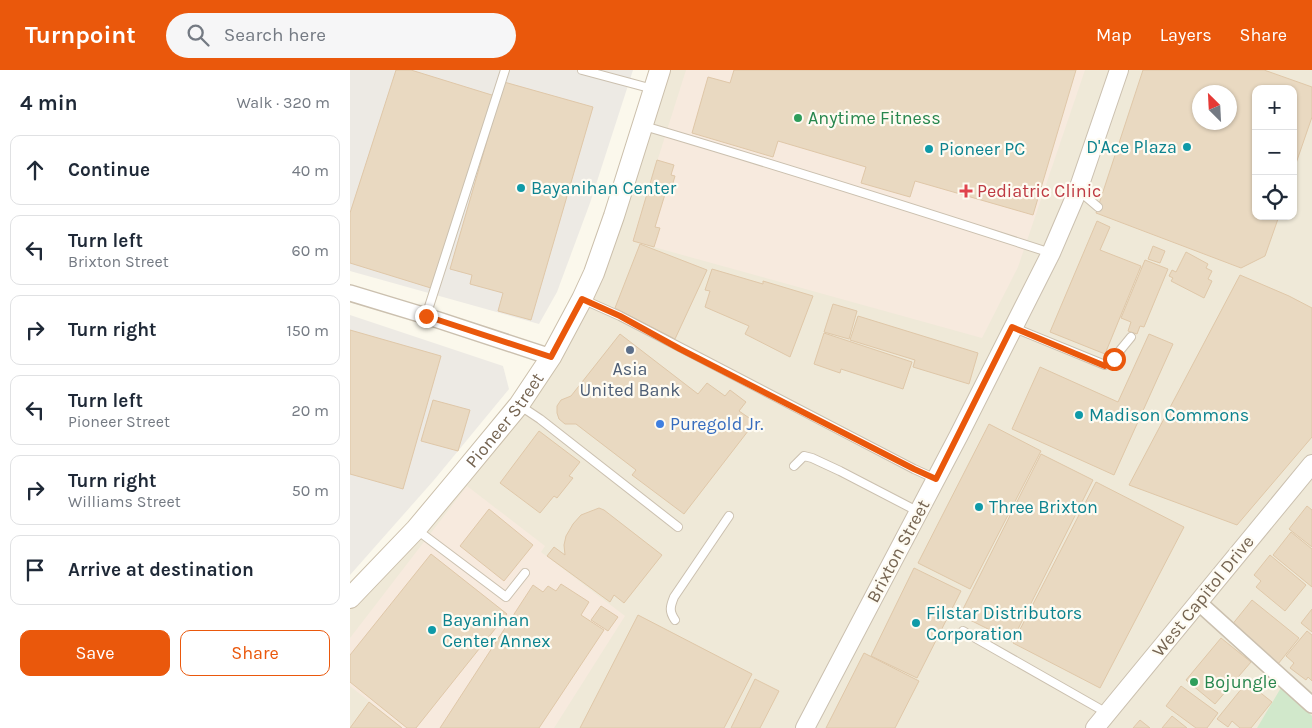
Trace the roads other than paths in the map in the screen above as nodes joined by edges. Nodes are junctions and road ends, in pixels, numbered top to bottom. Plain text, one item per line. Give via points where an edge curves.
1 (505, 70) edge
2 (582, 70) edge
3 (660, 70) edge
4 (1118, 70) edge
5 (592, 71) edge
6 (654, 89) junction
7 (642, 125) junction
8 (1078, 190) junction
9 (1098, 207) dead end
10 (1051, 253) junction
11 (350, 293) edge
12 (582, 299) junction
13 (426, 316) junction
14 (1012, 327) junction
15 (1131, 337) dead end
16 (551, 357) junction
17 (519, 405) junction
18 (1312, 464) edge
19 (794, 466) dead end
20 (936, 479) junction
21 (919, 512) junction
22 (729, 516) dead end
23 (678, 527) dead end
24 (416, 528) junction
25 (525, 573) dead end
26 (350, 598) edge
27 (1198, 602) junction
28 (675, 620) dead end
29 (963, 630) dead end
30 (1312, 705) edge
31 (1107, 713) junction
32 (805, 728) edge
33 (1096, 728) edge

1 - 13 lane
2 - 5 lane
3 - 6 main road, Pioneer Street
4 - 8 street, Brixton Street
5 - 6 lane
6 - 7 main road, Pioneer Street
7 - 10 lane
7 - 12 main road, Pioneer Street via 614,216
8 - 9 lane
8 - 10 street, Brixton Street
10 - 14 street, Brixton Street
11 - 13 street
12 - 16 main road, Pioneer Street
12 - 20 lane
13 - 16 street
14 - 15 lane via 1105,366
14 - 20 street, Brixton Street
16 - 17 main road, Pioneer Street
17 - 23 lane
17 - 24 main road, Pioneer Street
18 - 27 street, West Capitol Drive
19 - 21 lane via 804,456 812,458
20 - 21 street, Brixton Street
21 - 32 street, Brixton Street
22 - 28 lane via 674,597 670,614
24 - 25 lane via 506,597
24 - 26 main road, Pioneer Street
27 - 30 street
27 - 31 street, West Capitol Drive
29 - 31 lane
31 - 33 street, West Capitol Drive

